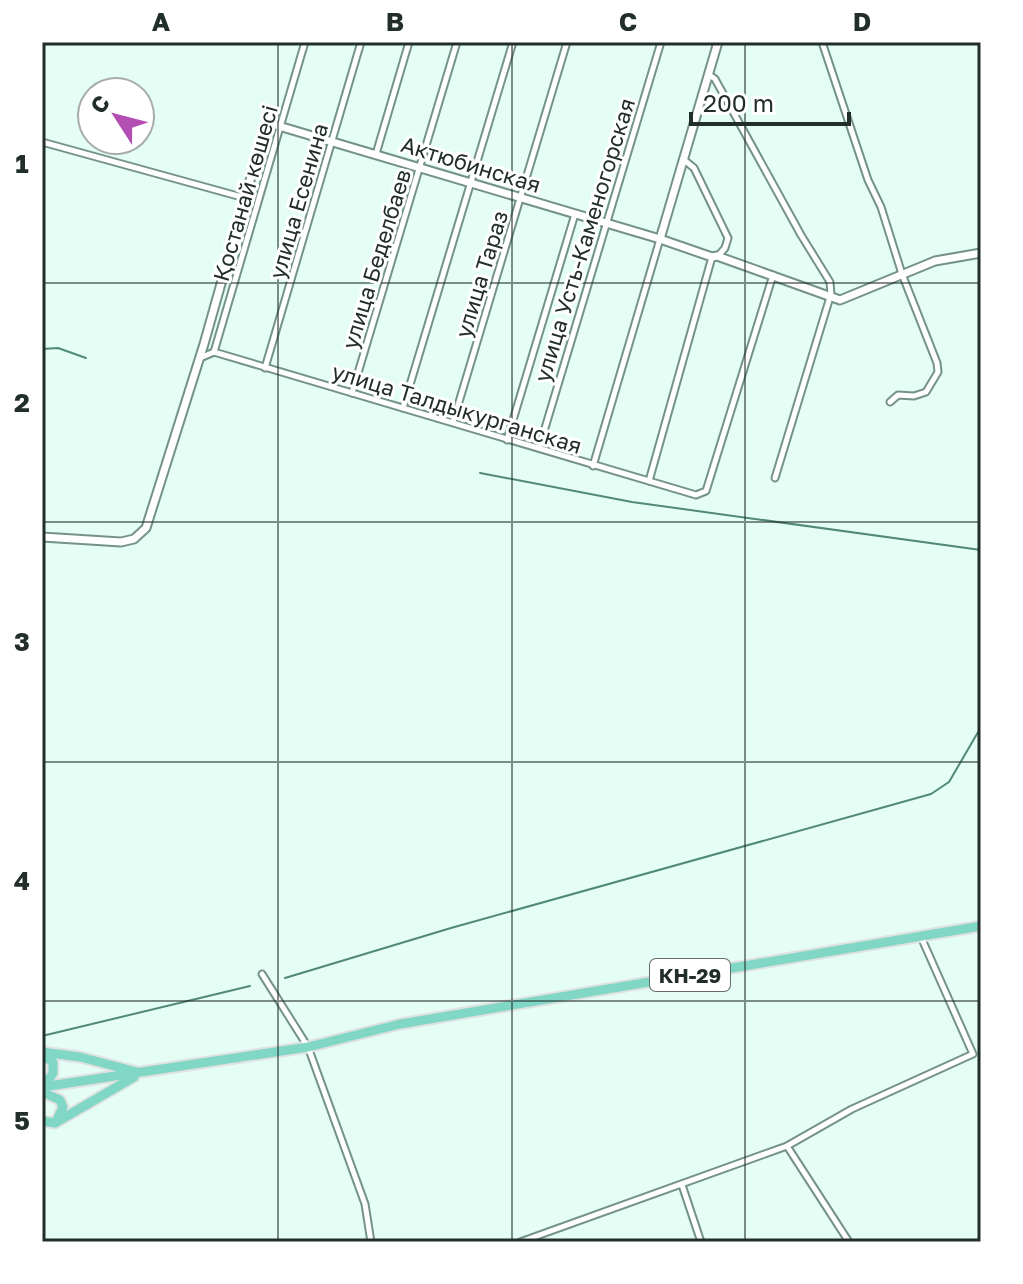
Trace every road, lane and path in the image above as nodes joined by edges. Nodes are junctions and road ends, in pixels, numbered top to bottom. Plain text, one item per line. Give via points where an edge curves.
1 (305, 42) edge
2 (361, 42) edge
3 (409, 42) edge
4 (457, 42) edge
5 (513, 42) edge
6 (567, 42) edge
7 (661, 42) edge
8 (718, 42) edge
9 (822, 42) edge
10 (708, 74) junction
11 (282, 126) junction
12 (331, 141) junction
13 (42, 142) edge
14 (376, 154) junction
15 (683, 159) junction
16 (420, 168) junction
17 (470, 183) junction
18 (245, 198) junction
19 (520, 198) junction
20 (575, 214) junction
21 (606, 223) junction
22 (660, 239) junction
23 (981, 253) edge
24 (714, 257) junction
25 (902, 274) junction
26 (773, 275) junction
27 (831, 296) junction
28 (214, 352) junction
29 (199, 359) junction
30 (265, 368) junction
31 (352, 393) junction
32 (890, 402) dead end
33 (403, 408) junction
34 (453, 422) junction
35 (507, 440) junction
36 (539, 448) junction
37 (593, 466) junction
38 (775, 478) dead end
39 (649, 481) junction
40 (42, 537) edge
41 (981, 926) edge
42 (921, 936) junction
43 (262, 974) dead end
44 (308, 1047) junction
45 (42, 1053) edge
46 (141, 1073) junction
47 (42, 1087) edge
48 (42, 1121) edge
49 (55, 1123) junction
50 (787, 1146) junction
51 (682, 1185) junction
52 (371, 1242) edge
53 (520, 1242) edge
54 (701, 1242) edge
55 (849, 1242) edge

1 - 11 street, Қостанай көшесі
2 - 12 street, улица Есенина
3 - 14 street
4 - 16 street, улица Беделбаев
5 - 17 street
6 - 19 street, улица Тараз
7 - 21 street, улица Усть-Каменогорская
8 - 10 street
9 - 25 street
10 - 15 street
10 - 27 street via 830,282
11 - 12 street, Актюбинская
11 - 18 street, Актюбинская via 272,124 264,131
11 - 28 street, Қостанай көшесі
12 - 14 street, Актюбинская
12 - 30 street, улица Есенина
13 - 18 street
14 - 16 street, Актюбинская
15 - 22 street
15 - 24 street via 694,168 728,238
16 - 17 street, Актюбинская
16 - 31 street, улица Беделбаев
17 - 19 street, Актюбинская
17 - 33 street
18 - 29 street
19 - 20 street, Актюбинская
19 - 34 street, улица Тараз
20 - 21 street, Актюбинская
20 - 35 street
21 - 22 street, Актюбинская
21 - 36 street, улица Усть-Каменогорская
22 - 24 street, Актюбинская
22 - 37 street
23 - 25 street via 935,261
24 - 26 street, Актюбинская
24 - 39 street
25 - 27 street via 840,300
25 - 32 street via 938,372 926,392 898,395
26 - 27 street, Актюбинская
26 - 39 street, улица Талдыкурганская via 706,491 696,495
27 - 38 street
28 - 29 street
28 - 30 street, улица Талдыкурганская
29 - 40 street via 146,528 121,542
30 - 31 street, улица Талдыкурганская
31 - 33 street, улица Талдыкурганская
33 - 34 street, улица Талдыкурганская
34 - 35 street, улица Талдыкурганская
35 - 36 street, улица Талдыкурганская
36 - 37 street, улица Талдыкурганская
37 - 39 street, улица Талдыкурганская
41 - 42 main road, КН-29
42 - 44 main road, КН-29 via 400,1024
42 - 50 street via 973,1054 852,1109
43 - 44 street
44 - 46 main road, КН-29
44 - 52 street via 365,1204
45 - 46 main road
45 - 47 main road via 53,1062
46 - 47 main road, КН-29
46 - 49 main road
47 - 49 main road via 63,1107
48 - 49 main road
50 - 51 street
50 - 55 street
51 - 53 street
51 - 54 street

